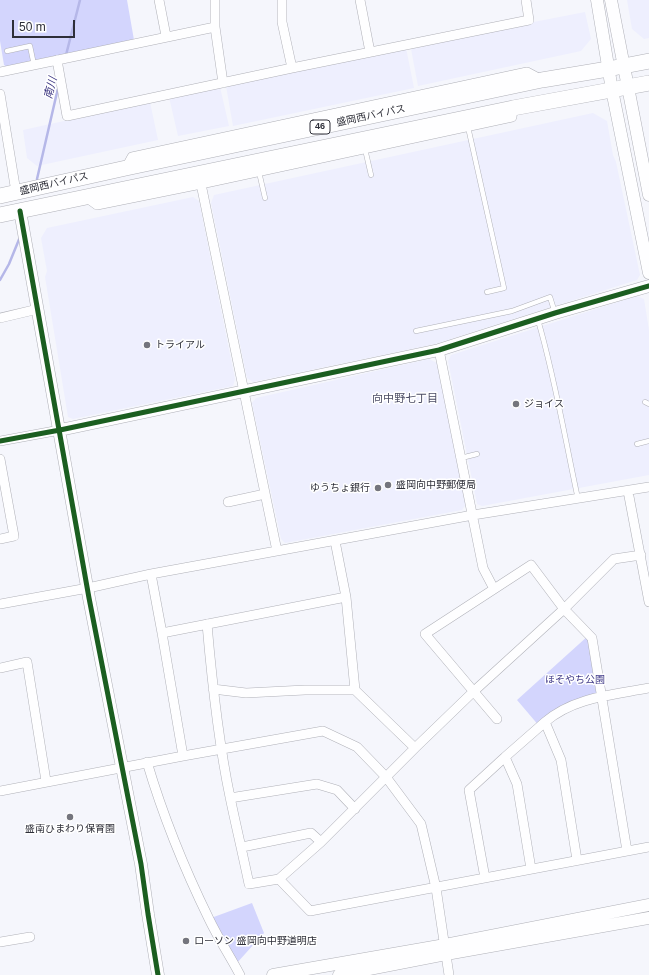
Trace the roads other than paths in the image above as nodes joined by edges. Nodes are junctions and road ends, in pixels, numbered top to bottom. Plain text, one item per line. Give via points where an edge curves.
1 (159, 0) edge
2 (215, 0) edge
3 (282, 0) edge
4 (360, 0) edge
5 (526, 0) edge
6 (597, 0) edge
7 (611, 0) edge
8 (215, 27) junction
9 (166, 36) junction
10 (7, 51) dead end
11 (370, 52) junction
12 (57, 60) junction
13 (649, 61) edge
14 (34, 65) junction
15 (624, 66) junction
16 (292, 68) junction
17 (608, 69) junction
18 (0, 72) edge
19 (223, 83) junction
20 (649, 83) edge
21 (629, 87) junction
22 (612, 90) junction
23 (0, 94) edge
24 (513, 108) junction
25 (468, 127) junction
26 (365, 149) junction
27 (259, 172) junction
28 (371, 175) dead end
29 (200, 184) junction
30 (16, 192) junction
31 (649, 195) edge
32 (0, 196) edge
33 (86, 197) junction
34 (265, 198) dead end
35 (0, 215) edge
36 (21, 215) junction
37 (649, 273) edge
38 (649, 286) edge
39 (488, 292) dead end
40 (38, 310) junction
41 (555, 313) junction
42 (0, 318) edge
43 (538, 318) junction
44 (416, 331) dead end
45 (439, 350) junction
46 (243, 390) junction
47 (60, 430) junction
48 (0, 441) edge
49 (649, 441) edge
50 (637, 444) dead end
51 (477, 454) dead end
52 (0, 458) edge
53 (461, 458) junction
54 (649, 487) edge
55 (628, 491) junction
56 (265, 494) junction
57 (578, 498) junction
58 (228, 502) dead end
59 (473, 515) junction
60 (0, 539) edge
61 (335, 541) junction
62 (277, 551) junction
63 (641, 555) junction
64 (151, 574) junction
65 (88, 588) junction
66 (494, 589) junction
67 (346, 597) junction
68 (649, 602) edge
69 (0, 604) edge
70 (564, 609) junction
71 (208, 624) junction
72 (162, 633) junction
73 (0, 668) edge
74 (649, 688) edge
75 (213, 689) junction
76 (355, 690) junction
77 (473, 692) junction
78 (602, 697) junction
79 (497, 719) dead end
80 (545, 722) junction
81 (415, 748) junction
82 (221, 750) junction
83 (183, 756) junction
84 (505, 756) junction
85 (147, 762) junction
86 (122, 767) junction
87 (386, 777) junction
88 (46, 782) junction
89 (0, 791) edge
90 (230, 798) junction
91 (355, 809) junction
92 (321, 842) junction
93 (242, 847) junction
94 (649, 847) edge
95 (627, 851) junction
96 (576, 860) junction
97 (531, 869) junction
98 (485, 878) junction
99 (279, 879) junction
100 (436, 888) junction
101 (649, 905) edge
102 (649, 918) edge
103 (30, 936) dead end
104 (0, 942) edge
105 (445, 950) junction
106 (158, 975) edge
107 (240, 975) edge
108 (273, 975) edge
109 (339, 975) edge
110 (449, 975) edge

1 - 9 street
2 - 8 street
3 - 16 street via 282,22
4 - 11 street
5 - 11 street via 529,20
6 - 17 street
7 - 15 street
8 - 9 street
8 - 19 street
9 - 12 street
10 - 14 lane via 30,46
11 - 16 street
12 - 14 street
12 - 19 street via 67,116
13 - 15 highway, 盛岡西バイパス / 46
14 - 18 street
15 - 17 highway, 盛岡西バイパス / 46
15 - 21 street
16 - 19 street
17 - 22 street
17 - 30 highway, 盛岡西バイパス / 46 via 542,80
20 - 21 highway, 盛岡西バイパス / 46
21 - 22 highway, 盛岡西バイパス / 46
21 - 31 street
22 - 24 highway, 盛岡西バイパス / 46
22 - 37 street
23 - 30 street
24 - 25 street via 512,117
24 - 33 highway, 盛岡西バイパス / 46
25 - 26 street
25 - 39 lane via 504,288
26 - 27 street
26 - 28 lane
27 - 29 street
27 - 34 lane
29 - 33 street via 97,204
29 - 46 street
30 - 32 highway, 盛岡西バイパス / 46
33 - 36 highway, 盛岡西バイパス / 46
35 - 36 highway, 盛岡西バイパス / 46
36 - 40 street
38 - 41 street
40 - 42 street
40 - 47 street
41 - 43 street
41 - 44 lane via 550,297 512,311
43 - 45 street
43 - 57 lane
45 - 46 street
45 - 53 street
46 - 47 street
46 - 56 street
47 - 48 street
47 - 65 street
49 - 50 lane
51 - 53 lane
52 - 60 street via 14,536
53 - 59 street
54 - 55 street
55 - 57 street
55 - 63 street
56 - 58 street
56 - 62 street
57 - 59 street
59 - 61 street
59 - 66 street via 483,568
61 - 62 street
61 - 67 street
62 - 64 street
63 - 68 street
63 - 70 street via 614,559
64 - 65 street
64 - 72 street
65 - 69 street
65 - 86 street
66 - 70 street via 531,565
66 - 77 street via 424,634
67 - 71 street
67 - 76 street
70 - 77 street
70 - 78 street via 592,638
71 - 72 street
71 - 75 street
72 - 83 street
73 - 88 street via 26,662
74 - 78 street
75 - 76 street via 246,693
75 - 82 street
76 - 81 street
77 - 79 street
77 - 81 street
78 - 80 street via 574,704
78 - 95 street
80 - 84 street
80 - 96 street via 561,760
81 - 87 street
82 - 83 street
82 - 87 street via 324,731 357,747
82 - 90 street
83 - 85 street
84 - 97 street via 517,784
84 - 98 street via 469,790
85 - 86 street
85 - 107 street via 181,856 209,919
86 - 88 street
86 - 106 street via 141,864
87 - 91 street
87 - 100 street via 421,824
88 - 89 street
90 - 91 street via 317,784 337,790
90 - 93 street
91 - 92 street
92 - 93 street via 311,833
92 - 99 street
93 - 99 street via 249,884
94 - 95 street
95 - 96 street
96 - 97 street
97 - 98 street
98 - 100 street
99 - 100 street via 310,911
100 - 105 street
101 - 105 street
102 - 105 street
103 - 104 street
105 - 108 street
105 - 109 street
105 - 110 street

